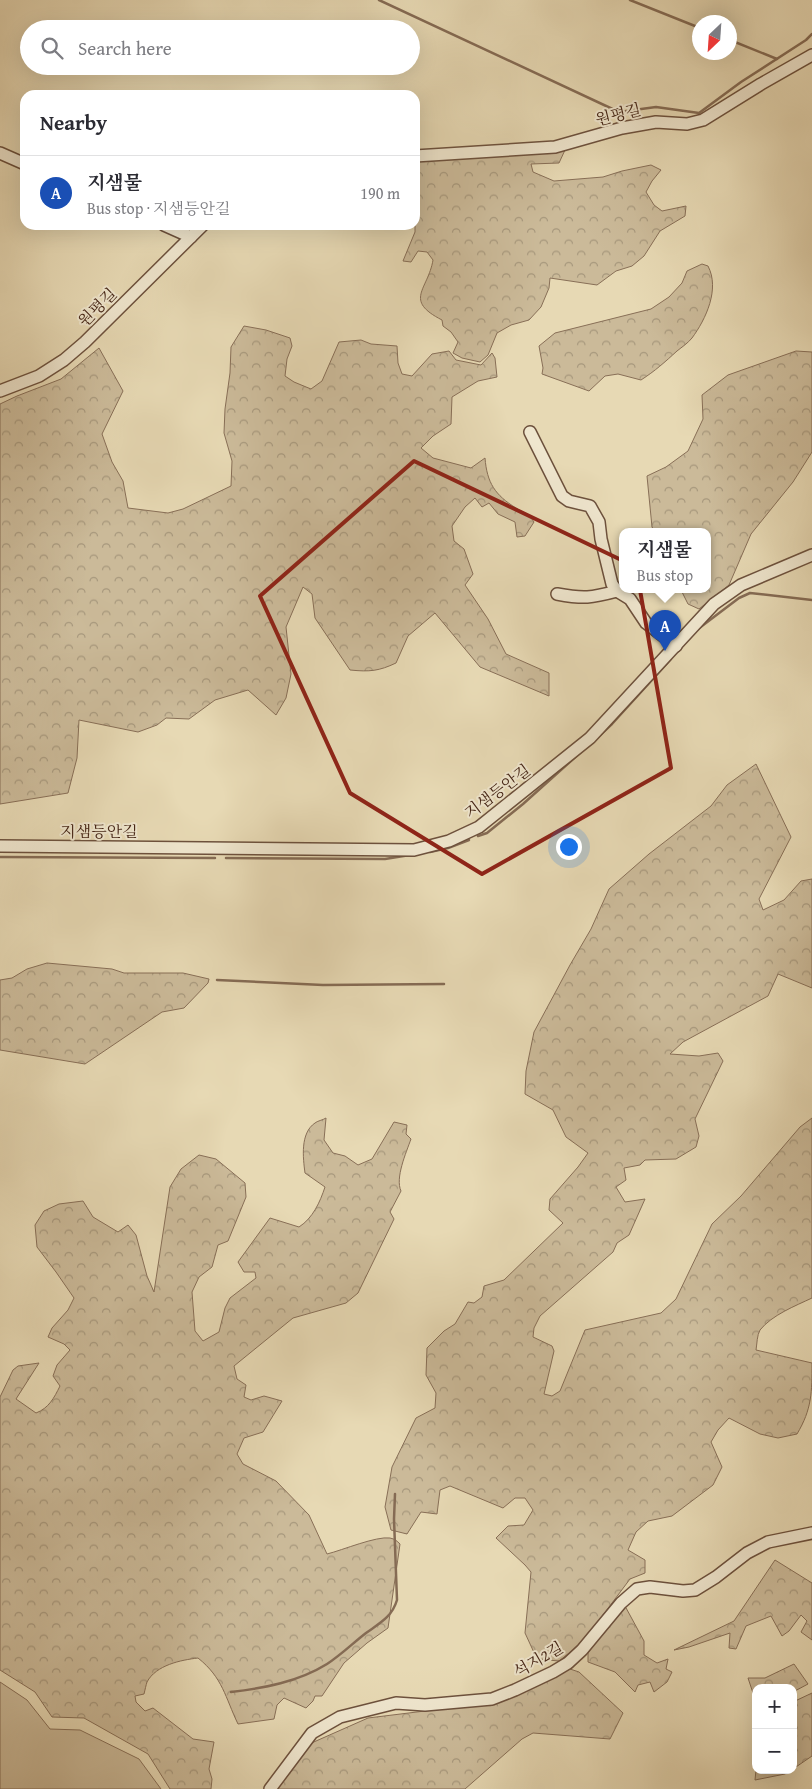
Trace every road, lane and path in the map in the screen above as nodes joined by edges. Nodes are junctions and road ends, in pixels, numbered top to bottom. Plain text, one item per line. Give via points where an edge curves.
1 (812, 55) edge
2 (0, 153) edge
3 (420, 156) edge
4 (20, 162) edge
5 (175, 230) edge
6 (198, 230) edge
7 (191, 237) junction
8 (0, 391) edge
9 (530, 432) dead end
10 (812, 555) edge
11 (617, 591) joint
12 (558, 594) dead end
13 (630, 594) edge
14 (676, 646) junction
15 (0, 846) edge
16 (812, 1533) edge
17 (270, 1789) edge

1 - 3 street, 원평길 via 703,120 687,124 656,122 555,146
2 - 4 street
5 - 7 street
6 - 7 street, 원평길
7 - 8 street, 원평길 via 64,360 39,376
9 - 11 street via 562,496 590,506 599,522 612,584
10 - 14 street, 지샘등안길 via 741,585 714,604
11 - 12 street via 583,598
13 - 14 street via 646,623
14 - 15 street, 지샘등안길 via 590,738 479,827 449,841 414,850
16 - 17 street, 석지2길 via 768,1542 695,1590 636,1589 568,1663 492,1699 425,1705 396,1703 340,1716 312,1733

